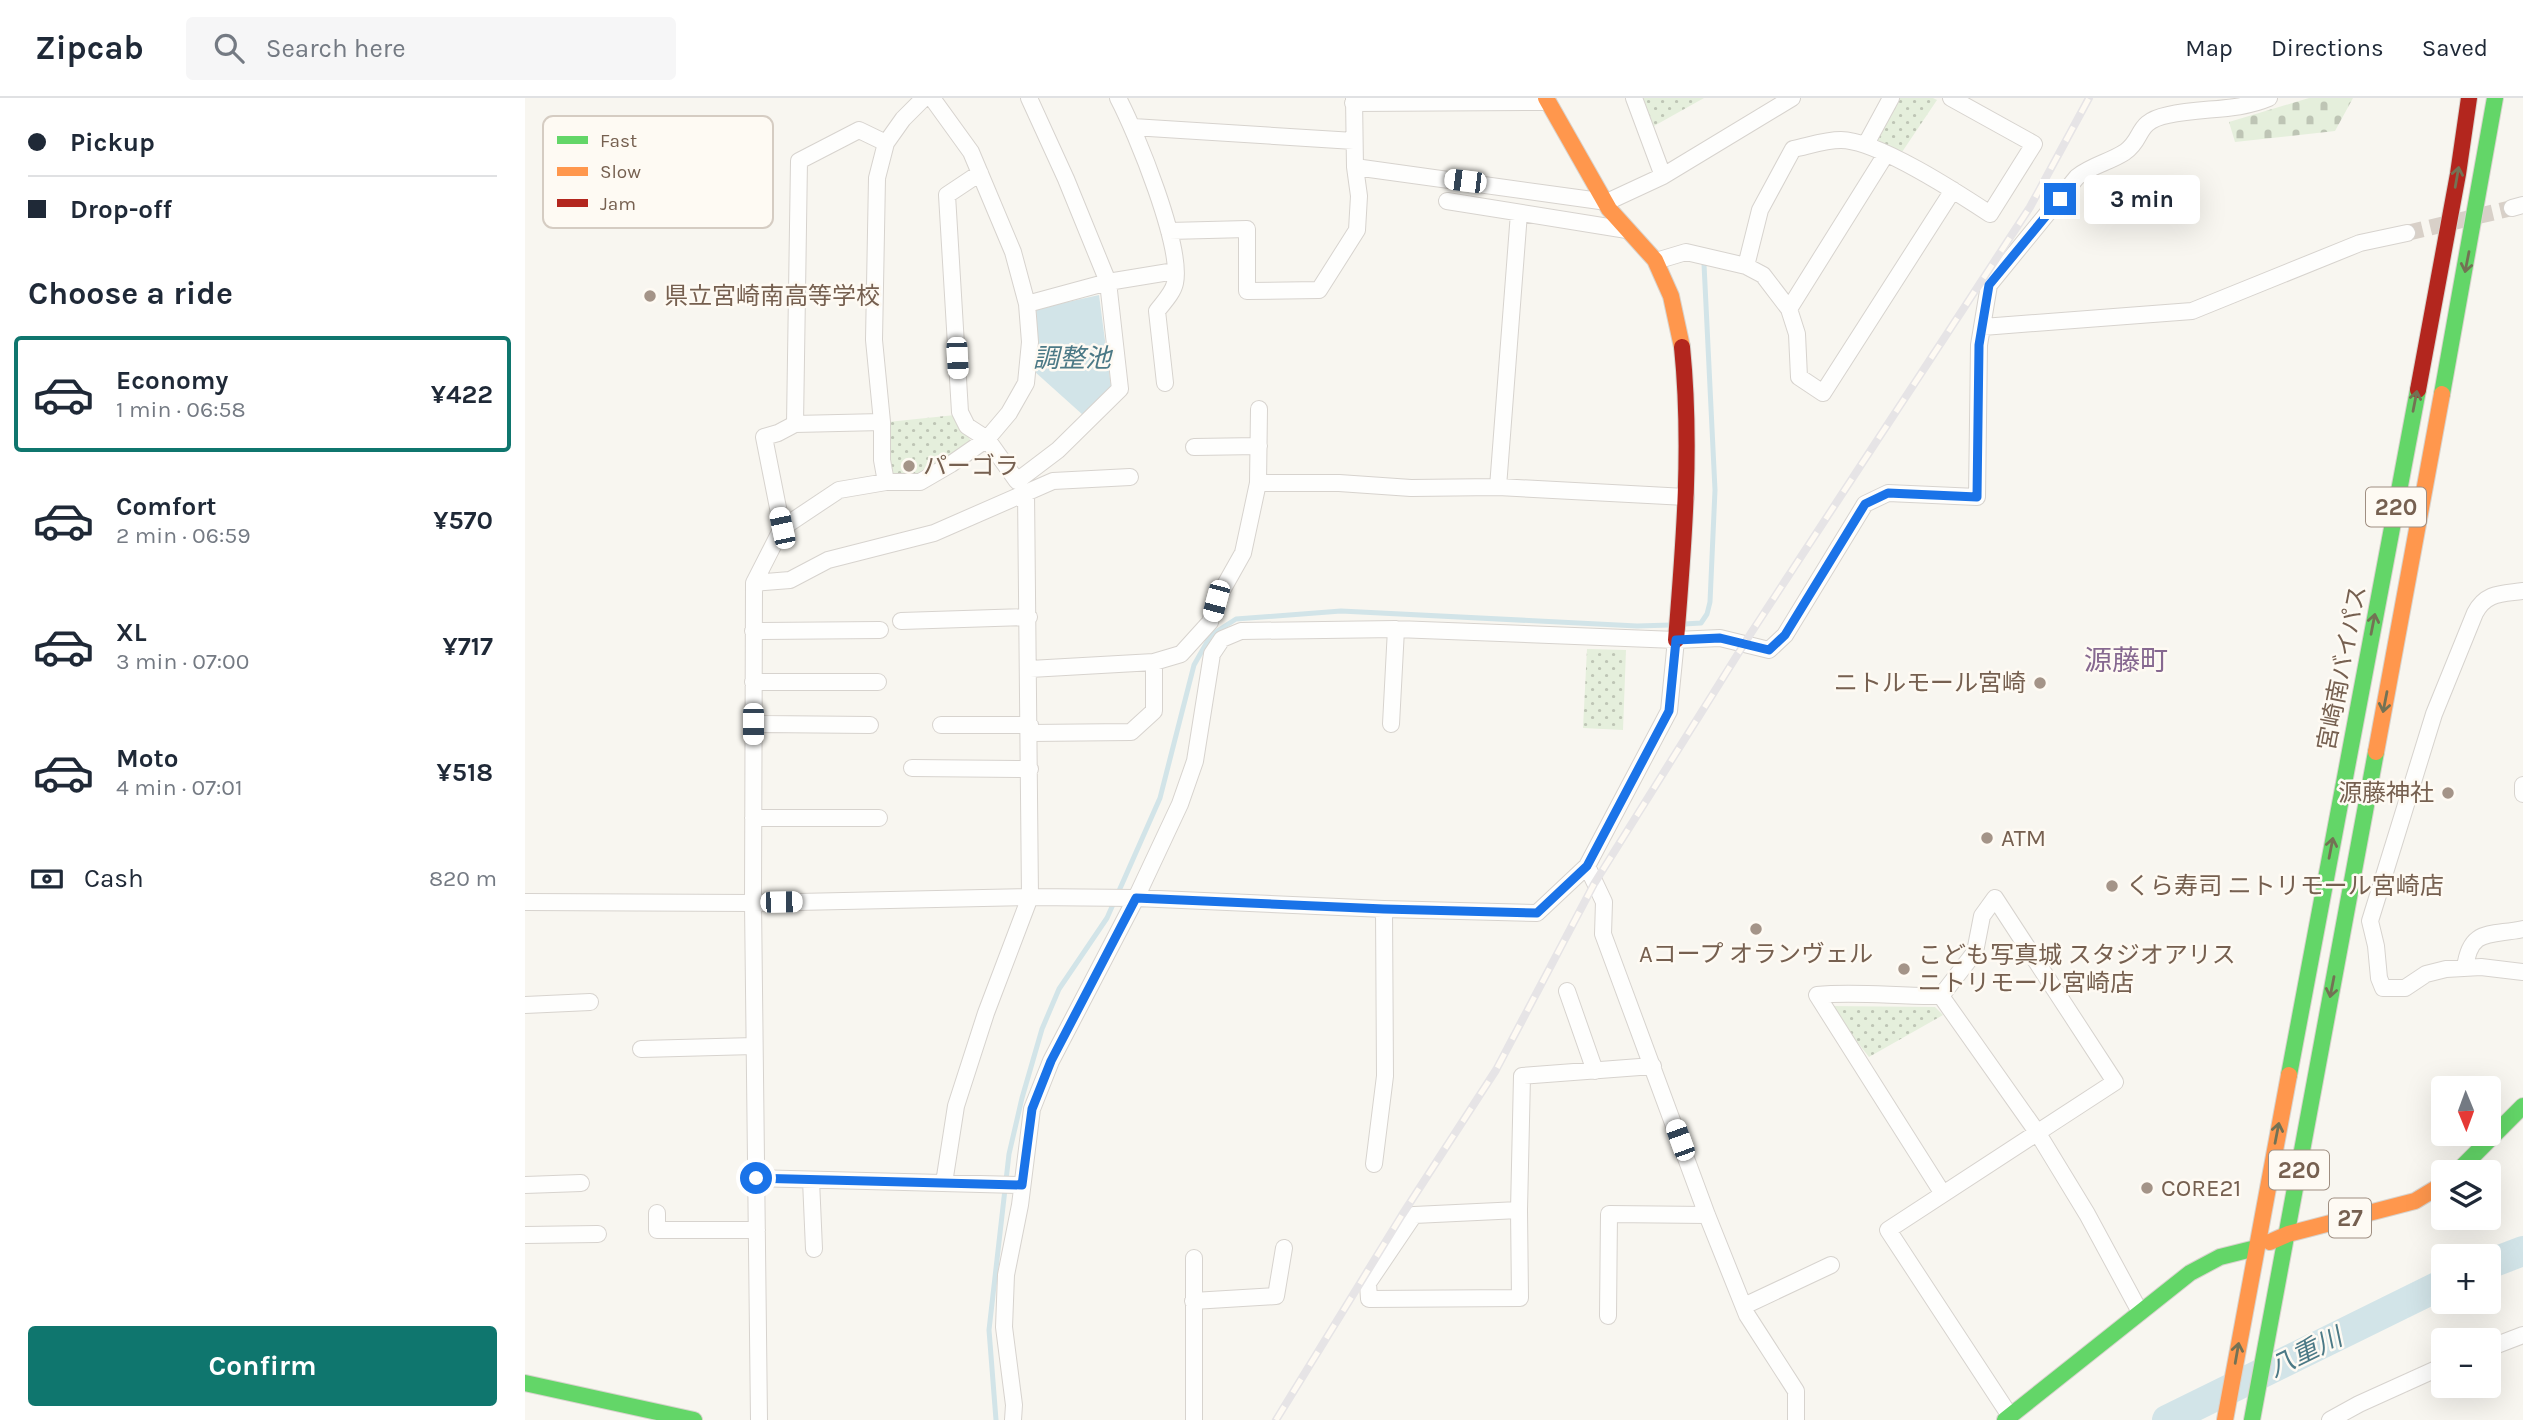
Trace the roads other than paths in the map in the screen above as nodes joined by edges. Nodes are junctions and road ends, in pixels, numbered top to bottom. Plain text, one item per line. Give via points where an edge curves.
1 (924, 98) edge
2 (932, 98) edge
3 (1028, 98) edge
4 (1118, 98) edge
5 (1634, 98) edge
6 (1891, 98) edge
7 (1951, 98) edge
8 (2269, 98) edge
9 (2469, 98) edge
10 (2495, 98) edge
11 (1790, 99) edge
12 (1354, 100) edge
13 (1547, 100) edge
14 (1133, 127) junction
15 (1354, 141) junction
16 (886, 143) junction
17 (1866, 144) junction
18 (1886, 154) junction
19 (1355, 167) junction
20 (980, 173) junction
21 (1663, 176) junction
22 (1953, 190) junction
23 (1447, 201) dead end
24 (1607, 202) junction
25 (1519, 213) junction
26 (1627, 230) junction
27 (1169, 231) junction
28 (2407, 233) tunnel mouth
29 (1656, 261) junction
30 (1746, 266) junction
31 (1175, 271) junction
32 (1108, 282) junction
33 (1027, 304) junction
34 (1789, 309) junction
35 (1983, 327) junction
36 (1165, 383) dead end
37 (1259, 409) dead end
38 (882, 422) junction
39 (796, 424) junction
40 (987, 439) junction
41 (1259, 446) junction
42 (1194, 447) dead end
43 (1130, 477) dead end
44 (886, 482) junction
45 (1258, 483) junction
46 (1498, 487) junction
47 (1026, 492) junction
48 (1686, 497) junction
49 (782, 528) junction
50 (754, 583) junction
51 (2523, 591) edge
52 (1029, 617) junction
53 (901, 621) dead end
54 (1396, 629) junction
55 (880, 630) dead end
56 (754, 631) junction
57 (1676, 640) junction
58 (1154, 662) junction
59 (1030, 669) junction
60 (753, 682) junction
61 (878, 682) dead end
62 (753, 724) junction
63 (1391, 724) dead end
64 (870, 725) dead end
65 (941, 725) dead end
66 (1030, 729) junction
67 (912, 768) dead end
68 (1030, 769) junction
69 (2523, 785) edge
70 (2523, 794) edge
71 (753, 817) junction
72 (879, 818) dead end
73 (1587, 866) junction
74 (1030, 897) junction
75 (1136, 898) junction
76 (525, 902) edge
77 (753, 903) junction
78 (1384, 909) junction
79 (2319, 915) junction
80 (2345, 920) junction
81 (2370, 921) junction
82 (2523, 929) edge
83 (2465, 968) junction
84 (2523, 972) edge
85 (1567, 991) dead end
86 (1941, 996) junction
87 (590, 1002) dead end
88 (525, 1005) edge
89 (754, 1046) junction
90 (641, 1049) dead end
91 (1653, 1066) junction
92 (1595, 1071) junction
93 (2523, 1106) edge
94 (2037, 1132) junction
95 (2469, 1160) edge
96 (1374, 1164) dead end
97 (756, 1178) junction
98 (811, 1180) junction
99 (581, 1183) dead end
100 (944, 1183) junction
101 (525, 1185) edge
102 (1022, 1185) junction
103 (2431, 1191) edge
104 (1943, 1194) junction
105 (1519, 1210) junction
106 (657, 1213) dead end
107 (1707, 1215) junction
108 (757, 1230) junction
109 (598, 1234) dead end
110 (2288, 1234) junction
111 (525, 1235) edge
112 (814, 1248) dead end
113 (1284, 1248) dead end
114 (2256, 1248) junction
115 (1194, 1258) dead end
116 (1831, 1265) dead end
117 (1193, 1300) junction
118 (1744, 1306) junction
119 (2140, 1312) junction
120 (1608, 1316) dead end
121 (2523, 1335) edge
122 (2501, 1343) edge
123 (2431, 1371) edge
124 (525, 1383) edge
125 (2358, 1404) junction
126 (2007, 1418) edge
127 (694, 1420) edge
128 (759, 1420) edge
129 (1013, 1420) edge
130 (1194, 1420) edge
131 (1796, 1420) edge
132 (2225, 1420) edge
133 (2252, 1420) edge
134 (2330, 1420) edge
135 (2344, 1420) edge

1 - 16 street
2 - 20 street via 971,152
3 - 32 street
4 - 14 street
5 - 21 street
6 - 17 street
7 - 22 street via 2034,144 1990,214
8 - 35 street via 2250,106 2148,121 2127,151 2077,177 1989,285
79 -> 9 main road, 宮崎南バイパス / 220
10 -> 80 main road, 宮崎南バイパス / 220
11 - 21 street
12 - 13 street
12 - 15 street
13 - 24 main road
14 - 15 street
14 - 27 street
15 - 19 street
16 - 38 street via 877,178 874,327
16 - 39 street via 859,130 799,161
17 - 18 street
17 - 30 street via 1839,140 1793,149 1760,210
18 - 22 street
18 - 34 street
19 - 24 street
19 - 27 street via 1357,230 1319,290 1247,290 1247,229
20 - 33 street via 1013,252
20 - 40 street via 947,195 960,412 967,426
21 - 24 street
22 - 34 street via 1823,393 1799,377 1797,334
23 - 25 street
24 - 26 main road
25 - 26 street
25 - 46 street
26 - 29 main road
27 - 31 street
28 - 35 street via 2360,243 2192,311
29 - 30 street via 1686,253
29 - 48 main road via 1682,335
30 - 34 street via 1763,275
31 - 32 street
31 - 36 street via 1174,286 1157,311
32 - 33 street
32 - 40 street via 1120,389 1058,450 1017,481
33 - 40 street via 1026,383 1009,414
35 - 57 street via 1977,497 1888,493 1865,504 1785,635 1769,650 1720,638
37 - 41 street
38 - 39 street
38 - 44 street
39 - 49 street via 764,437
40 - 44 street via 920,482
41 - 42 street
41 - 45 street
43 - 47 street via 1053,481
44 - 49 street via 839,490
45 - 46 street
45 - 58 street via 1243,553 1216,601 1210,622 1181,654
46 - 48 street
47 - 50 street via 934,533 828,560 790,580
47 - 52 street
48 - 57 main road
49 - 50 street
50 - 56 street
51 - 81 street via 2491,596 2481,601 2475,613 2434,714
52 - 53 street
52 - 59 street
54 - 57 street
54 - 63 street
54 - 75 street via 1241,631 1222,639 1212,654 1195,761
55 - 56 street
56 - 60 street
57 - 73 street via 1669,711
58 - 59 street
58 - 66 street via 1154,711 1131,732
59 - 66 street
60 - 61 street
60 - 62 street
62 - 64 street
62 - 71 street
65 - 66 street
66 - 68 street
67 - 68 street
68 - 74 street
69 - 70 street
71 - 72 street
71 - 77 street
73 - 78 street via 1537,913
73 - 91 street via 1604,902 1603,934
74 - 75 street
74 - 77 street
74 - 100 street via 956,1106
75 - 78 street
75 - 102 street via 1051,1061 1032,1109
76 - 77 street
77 - 89 street
78 - 96 street via 1385,1076
79 - 80 street
114 -> 79 main road, 宮崎南バイパス / 220
80 - 81 street
80 -> 110 main road, 宮崎南バイパス / 220
81 - 83 street via 2383,988 2405,988 2427,974
82 - 83 street via 2477,938 2467,949
83 - 84 street
85 - 92 street
86 - 94 street
86 - 94 street via 1975,952 1982,916 1995,898 2115,1082
86 - 104 street via 1817,995
87 - 88 street
89 - 90 street
89 - 97 street
91 - 92 street
91 - 107 street
92 - 105 street via 1522,1076
93 - 95 main road
94 - 104 street
94 - 119 street
97 - 98 street
97 - 108 street
98 - 100 street
98 - 112 street
99 - 101 street
100 - 102 street
102 - 129 street via 1006,1275 1004,1327
103 - 110 main road, 27 via 2415,1200
104 - 126 street via 1888,1230
105 - 105 street via 1520,1297 1369,1299 1369,1283 1414,1215
106 - 108 street via 657,1230
107 - 118 street
107 - 120 street via 1609,1213
108 - 128 street
109 - 111 street
110 - 114 main road, 27
110 - 133 main road, 宮崎南バイパス / 220
113 - 117 street via 1276,1296
114 - 119 main road via 2220,1256
132 -> 114 main road, 宮崎南バイパス / 220
115 - 117 street
116 - 118 street
117 - 130 street
118 - 131 street via 1796,1391
119 - 126 main road
121 - 122 street
123 - 125 street
124 - 127 main road
125 - 134 street
125 - 135 street

